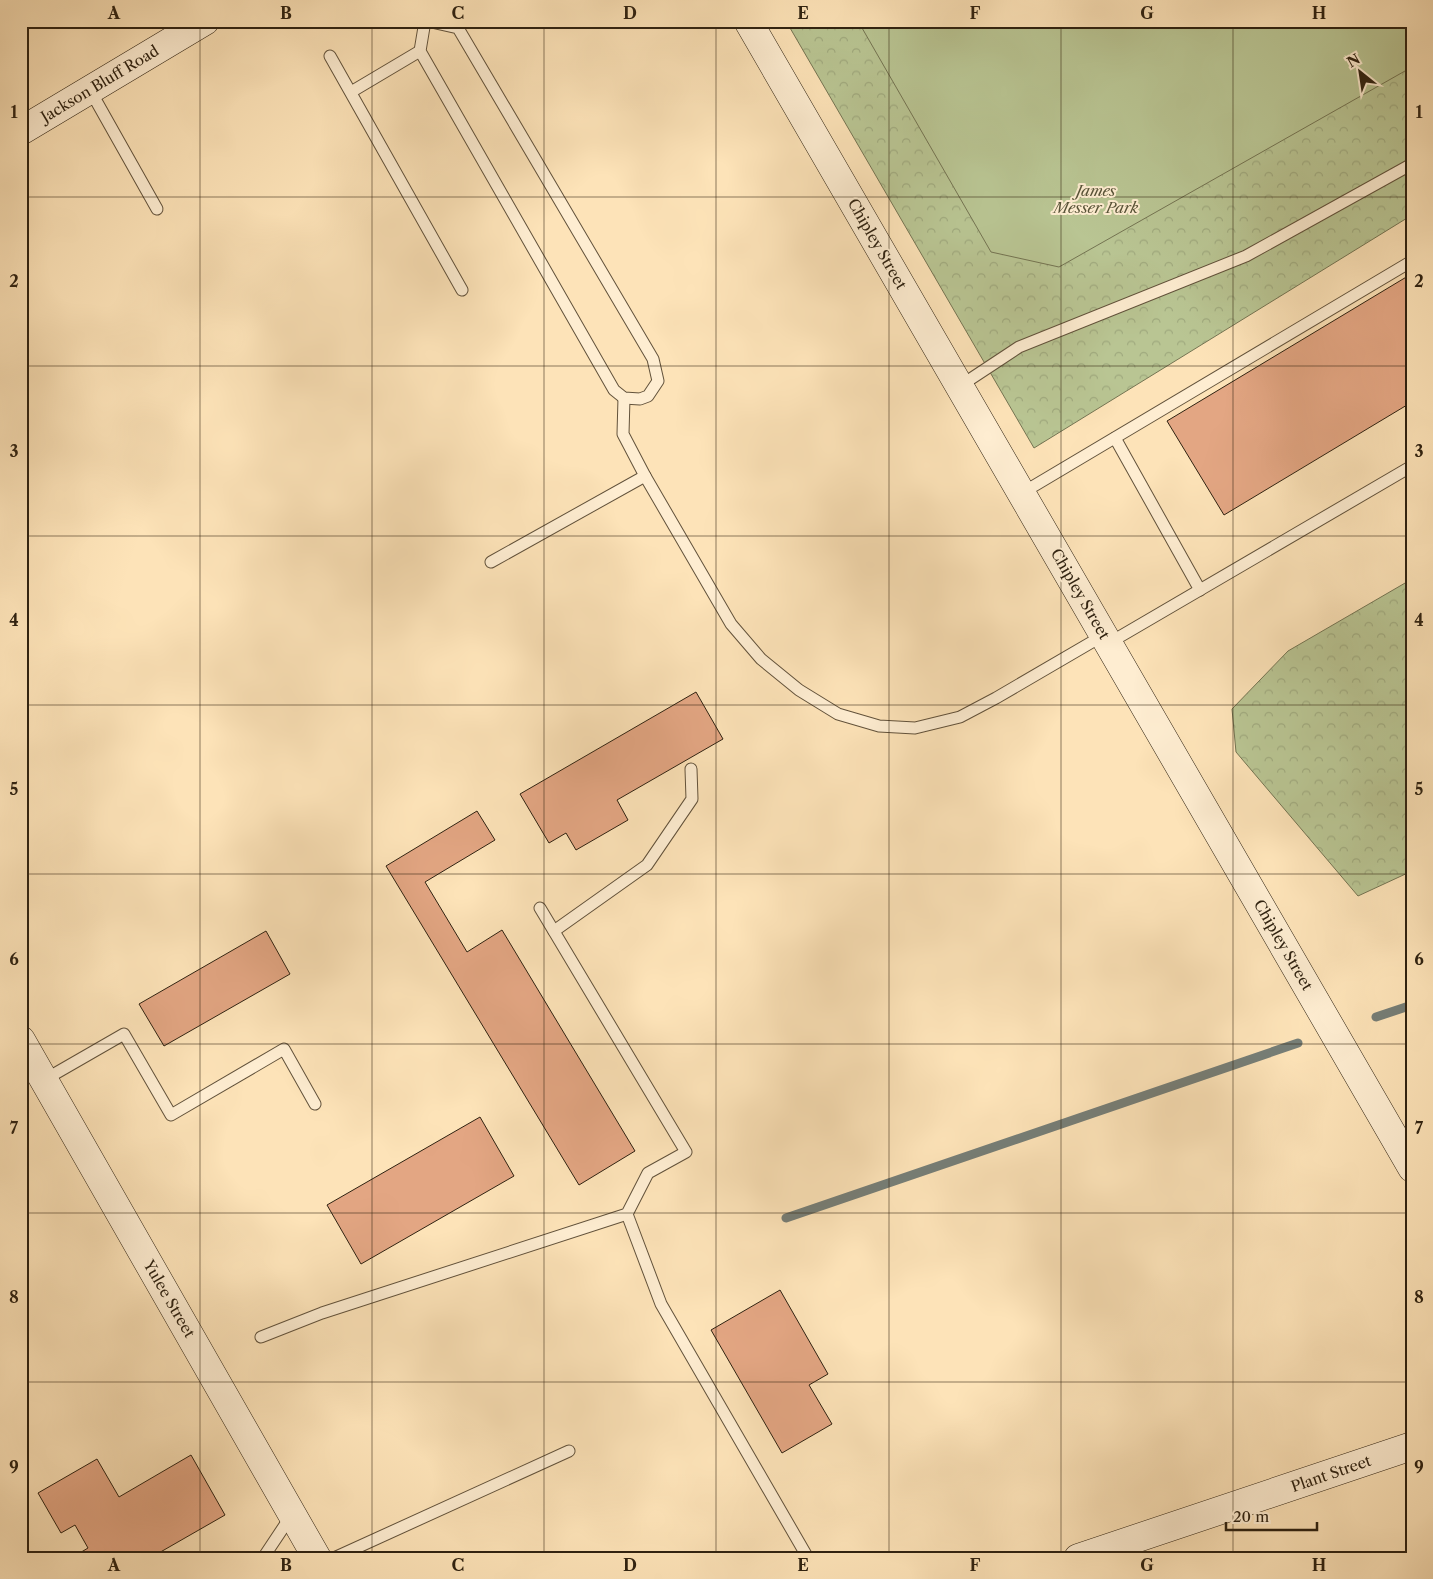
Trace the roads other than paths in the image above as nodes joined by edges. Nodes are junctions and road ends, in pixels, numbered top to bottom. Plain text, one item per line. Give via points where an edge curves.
1 (205, 21) edge
2 (426, 21) edge
3 (748, 21) edge
4 (420, 52) junction
5 (330, 56) dead end
6 (90, 90) junction
7 (350, 92) junction
8 (21, 131) edge
9 (1412, 164) edge
10 (157, 209) dead end
11 (1412, 261) edge
12 (462, 290) dead end
13 (960, 386) junction
14 (624, 398) junction
15 (1115, 438) junction
16 (1412, 466) edge
17 (645, 476) junction
18 (1022, 493) junction
19 (491, 562) dead end
20 (1200, 590) junction
21 (1106, 639) junction
22 (692, 769) dead end
23 (540, 908) dead end
24 (554, 931) junction
25 (21, 1040) edge
26 (44, 1080) junction
27 (316, 1104) dead end
28 (1412, 1168) edge
29 (627, 1214) junction
30 (261, 1337) dead end
31 (1412, 1446) edge
32 (569, 1451) dead end
33 (292, 1514) junction
34 (262, 1558) edge
35 (317, 1558) edge
36 (334, 1558) edge
37 (808, 1558) edge
38 (1078, 1558) edge

1 - 6 street, Jackson Bluff Road
2 - 4 lane
2 - 14 lane via 458,28 653,359 658,381 648,396
3 - 13 street, Chipley Street
4 - 7 lane
4 - 14 lane via 614,390
5 - 7 lane
6 - 8 street, Jackson Bluff Road
6 - 10 lane
7 - 12 lane
9 - 13 lane via 1246,256 1019,347
11 - 15 lane
13 - 18 street, Chipley Street
14 - 17 lane via 623,434
15 - 18 lane
15 - 20 lane
16 - 20 lane
17 - 19 lane
17 - 21 lane via 731,624 761,659 799,690 838,714 879,726 915,728 960,716
18 - 21 street, Chipley Street
20 - 21 lane
21 - 28 street, Chipley Street
22 - 24 lane via 692,799 647,865
23 - 24 lane
24 - 29 lane via 686,1152 648,1173
25 - 26 street, Yulee Street
26 - 27 lane via 124,1034 171,1115 284,1049
26 - 33 street, Yulee Street
29 - 30 lane via 322,1313
29 - 37 lane via 660,1304
31 - 38 street, Plant Street
32 - 36 lane
33 - 34 lane
33 - 35 street, Yulee Street

